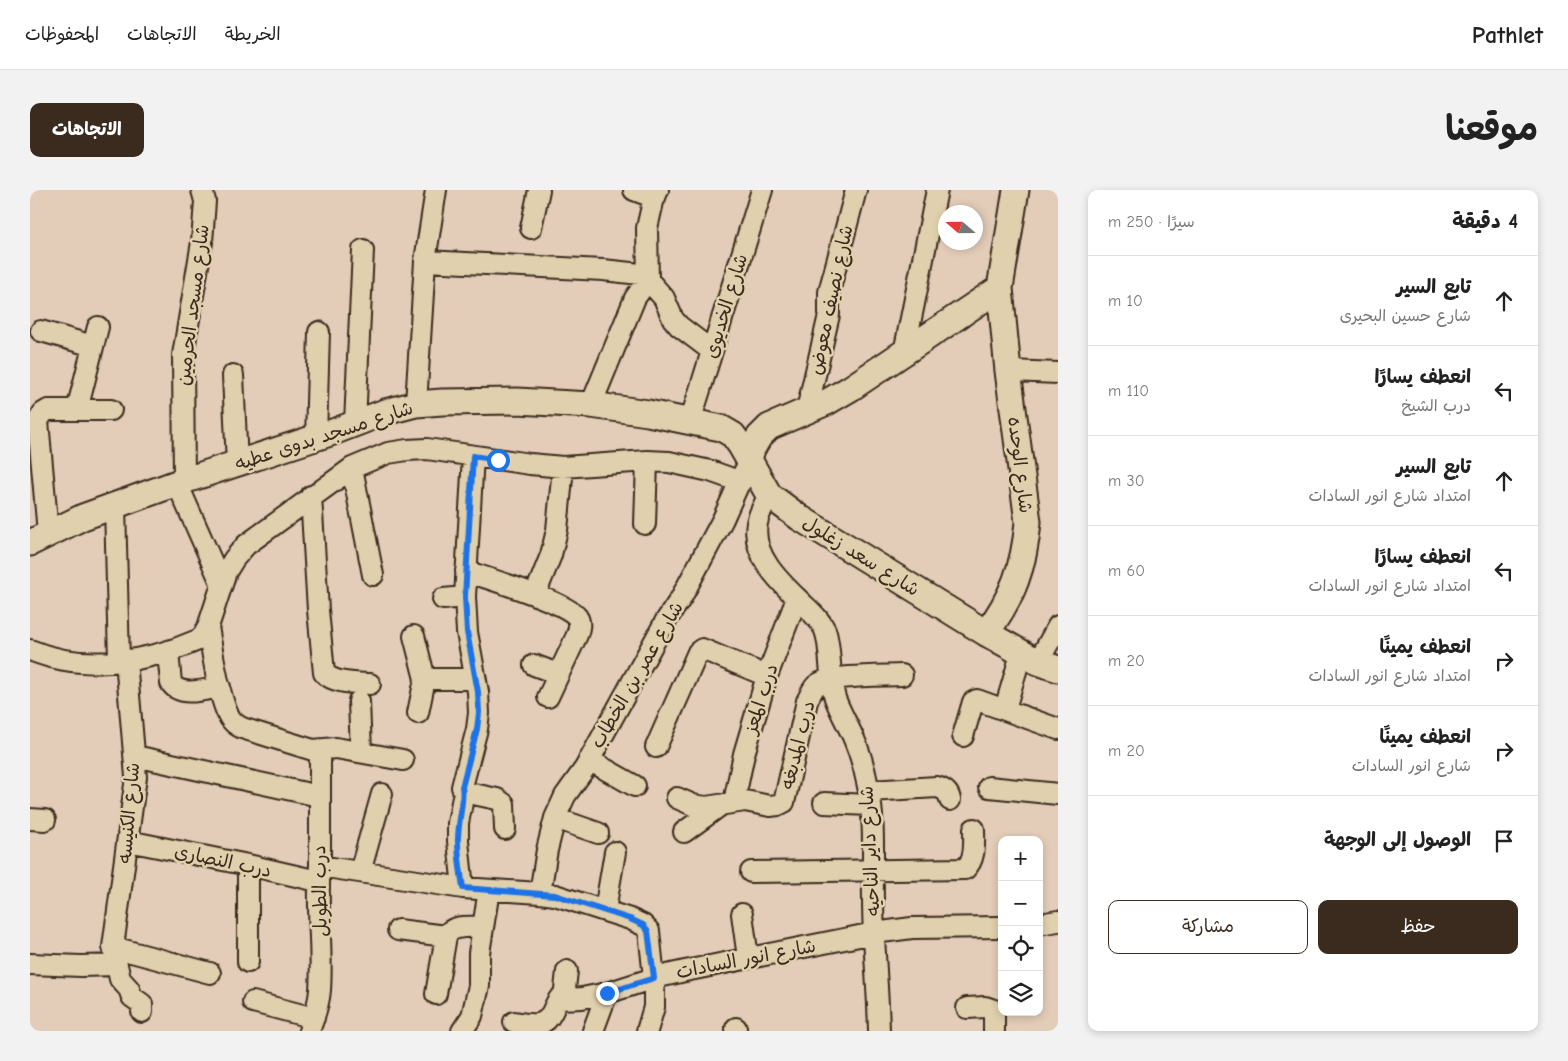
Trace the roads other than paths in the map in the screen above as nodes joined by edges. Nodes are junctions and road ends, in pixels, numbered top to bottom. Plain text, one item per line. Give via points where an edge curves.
1 (202, 190) edge
2 (436, 190) edge
3 (538, 190) edge
4 (634, 190) edge
5 (762, 190) edge
6 (856, 190) edge
7 (937, 190) edge
8 (1016, 190) edge
9 (657, 194) edge
10 (531, 228) dead end
11 (363, 250) dead end
12 (425, 261) junction
13 (648, 280) junction
14 (1000, 288) junction
15 (98, 327) dead end
16 (41, 331) dead end
17 (319, 332) dead end
18 (94, 346) junction
19 (712, 352) junction
20 (904, 353) junction
21 (1008, 371) junction
22 (1058, 373) edge
23 (233, 375) dead end
24 (416, 404) junction
25 (591, 405) junction
26 (77, 410) junction
27 (111, 410) dead end
28 (807, 410) junction
29 (690, 422) junction
30 (355, 423) junction
31 (316, 438) junction
32 (473, 456) junction
33 (647, 461) junction
34 (237, 464) junction
35 (563, 466) junction
36 (352, 468) junction
37 (745, 471) junction
38 (180, 482) junction
39 (768, 495) junction
40 (311, 496) junction
41 (114, 506) junction
42 (645, 524) dead end
43 (39, 538) edge
44 (466, 571) junction
45 (373, 574) dead end
46 (222, 585) junction
47 (535, 595) junction
48 (465, 597) junction
49 (797, 598) junction
50 (443, 599) dead end
51 (1058, 626) edge
52 (208, 627) junction
53 (986, 634) junction
54 (414, 636) dead end
55 (30, 650) edge
56 (168, 652) junction
57 (122, 661) junction
58 (1039, 662) edge
59 (534, 665) dead end
60 (558, 674) junction
61 (902, 675) dead end
62 (767, 676) junction
63 (425, 679) junction
64 (475, 679) junction
65 (830, 679) junction
66 (220, 687) junction
67 (548, 697) dead end
68 (1005, 710) junction
69 (418, 713) dead end
70 (1058, 729) edge
71 (963, 736) dead end
72 (656, 747) dead end
73 (320, 750) junction
74 (361, 752) junction
75 (134, 756) junction
76 (402, 760) dead end
77 (589, 760) junction
78 (635, 786) dead end
79 (989, 787) dead end
80 (464, 792) junction
81 (382, 794) dead end
82 (1058, 794) edge
83 (319, 796) junction
84 (677, 798) dead end
85 (870, 798) junction
86 (950, 800) dead end
87 (824, 803) dead end
88 (727, 804) junction
89 (555, 818) junction
90 (505, 829) dead end
91 (974, 829) dead end
92 (684, 832) dead end
93 (598, 834) dead end
94 (128, 841) junction
95 (615, 852) dead end
96 (248, 865) junction
97 (873, 871) junction
98 (360, 872) junction
99 (751, 872) dead end
100 (319, 874) junction
101 (463, 888) junction
102 (489, 890) junction
103 (540, 893) junction
104 (605, 910) junction
105 (742, 914) dead end
106 (1058, 921) edge
107 (1043, 923) edge
108 (482, 927) junction
109 (998, 927) edge
110 (398, 930) dead end
111 (874, 932) junction
112 (446, 936) junction
113 (114, 956) junction
114 (748, 958) junction
115 (248, 962) dead end
116 (30, 964) edge
117 (567, 971) dead end
118 (210, 973) dead end
119 (654, 978) junction
120 (607, 993) junction
121 (436, 994) dead end
122 (564, 998) junction
123 (253, 1002) dead end
124 (967, 1008) dead end
125 (142, 1012) dead end
126 (514, 1022) dead end
127 (311, 1024) edge
128 (462, 1031) edge
129 (593, 1031) edge
130 (647, 1031) edge
131 (878, 1031) edge
132 (994, 1031) edge

1 - 38 street, شارع مسجد الحرمين via 205,201 202,242 183,355
2 - 12 street
3 - 10 street
4 - 9 street
5 - 19 street, شارع الخديوى
6 - 28 street, شارع نصيف معوض via 829,292 829,315
7 - 20 street
8 - 14 street, شارع الوحده
9 - 13 street via 647,228
11 - 30 street
12 - 13 street via 603,270 640,274
12 - 24 street
13 - 19 street via 664,298 679,326
13 - 25 street via 635,298
14 - 20 street
14 - 21 street, شارع الوحده
15 - 18 street
16 - 18 street
17 - 31 street
18 - 26 street
19 - 29 street, شارع الخديوى
20 - 28 street via 851,388
21 - 22 street
21 - 53 street, شارع الوحده via 1028,522 1026,546 1012,593
23 - 34 street
24 - 25 street, شارع مسجد بدوى عطيه via 517,401
24 - 30 street, شارع مسجد بدوى عطيه
25 - 29 street, شارع مسجد بدوى عطيه
26 - 27 street
26 - 43 street via 48,410 38,421
28 - 37 street via 769,427 752,449
29 - 37 street, شارع سعد زغلول via 721,428 733,434
30 - 31 street, شارع مسجد بدوى عطيه
31 - 34 street, شارع مسجد بدوى عطيه
32 - 35 street
32 - 36 street via 427,449 408,450 388,453
32 - 44 street
33 - 35 street
33 - 37 street
33 - 42 street
34 - 38 street, شارع مسجد بدوى عطيه
35 - 47 street via 557,530
36 - 40 street
36 - 45 street
37 - 39 street, شارع سعد زغلول
37 - 77 street, شارع عمر بن الخطاب via 681,598
38 - 41 street, شارع مسجد بدوى عطيه
38 - 46 street
39 - 49 street, شارع داير الناحيه via 756,525 757,536 771,570
39 - 53 street, شارع سعد زغلول
40 - 46 street via 246,545 234,558
40 - 74 street via 324,673 364,693
41 - 43 street, شارع مسجد بدوى عطيه
41 - 57 street, شارع الكنيسه
44 - 47 street
44 - 48 street
46 - 52 street
47 - 60 street via 565,607 577,617 580,626
48 - 50 street
48 - 64 street
49 - 62 street, درب المعز
49 - 65 street, شارع داير الناحيه via 818,618 825,630
51 - 58 street
52 - 56 street via 198,640
52 - 66 street
53 - 58 street, شارع سعد زغلول
54 - 63 street
55 - 57 street via 60,660
56 - 57 street
56 - 66 street via 172,683 178,690
57 - 75 street, شارع الكنيسه
58 - 68 street
59 - 60 street
60 - 67 street
61 - 65 street
62 - 72 street via 702,649
62 - 88 street, درب المعز
63 - 64 street
63 - 69 street
64 - 80 street via 479,713 462,787
65 - 85 street, شارع داير الناحيه via 862,760
65 - 88 street, درب المدبغه via 819,683 807,701 784,802 770,806 745,801
66 - 73 street via 228,713 236,725
68 - 70 street
68 - 71 street via 975,700
73 - 74 street via 336,748
73 - 83 street, درب الطويل
74 - 76 street
75 - 83 street
75 - 94 street, شارع الكنيسه via 136,777
77 - 78 street
77 - 89 street, شارع عمر بن الخطاب
79 - 82 street
80 - 90 street via 497,799 504,804
80 - 101 street via 458,823
81 - 98 street
83 - 100 street, درب الطويل
84 - 88 street, درب المدبغه via 706,807
85 - 86 street via 937,787 945,790
85 - 87 street
85 - 97 street, شارع داير الناحيه
88 - 92 street
89 - 93 street
89 - 103 street, شارع عمر بن الخطاب
91 - 97 street via 974,855 965,869
94 - 96 street, درب النصارى
94 - 113 street, شارع الكنيسه
95 - 104 street
96 - 100 street, درب النصارى
96 - 115 street
97 - 99 street
97 - 111 street, شارع داير الناحيه
98 - 100 street, درب النصارى
98 - 101 street, درب النصارى
100 - 127 street, درب الطويل via 320,992
101 - 102 street, درب النصارى
102 - 103 street, درب النصارى
102 - 108 street
103 - 104 street, درب النصارى
104 - 119 street, درب النصارى via 643,925 648,931
105 - 114 street
106 - 107 street
108 - 112 street via 454,928
108 - 128 street via 478,986 472,1016
109 - 111 street, شارع انور السادات
110 - 112 street
111 - 114 street, شارع انور السادات
111 - 131 street, شارع داير الناحيه
112 - 121 street
113 - 116 street via 81,966
113 - 118 street
113 - 125 street via 120,979 132,997 142,1004
114 - 119 street, شارع انور السادات
117 - 122 street
119 - 120 street, شارع انور السادات
119 - 130 street via 654,1007
120 - 122 street, شارع انور السادات
120 - 129 street
122 - 126 street via 559,999 544,1022 530,1025
123 - 127 street
124 - 132 street via 994,1010

